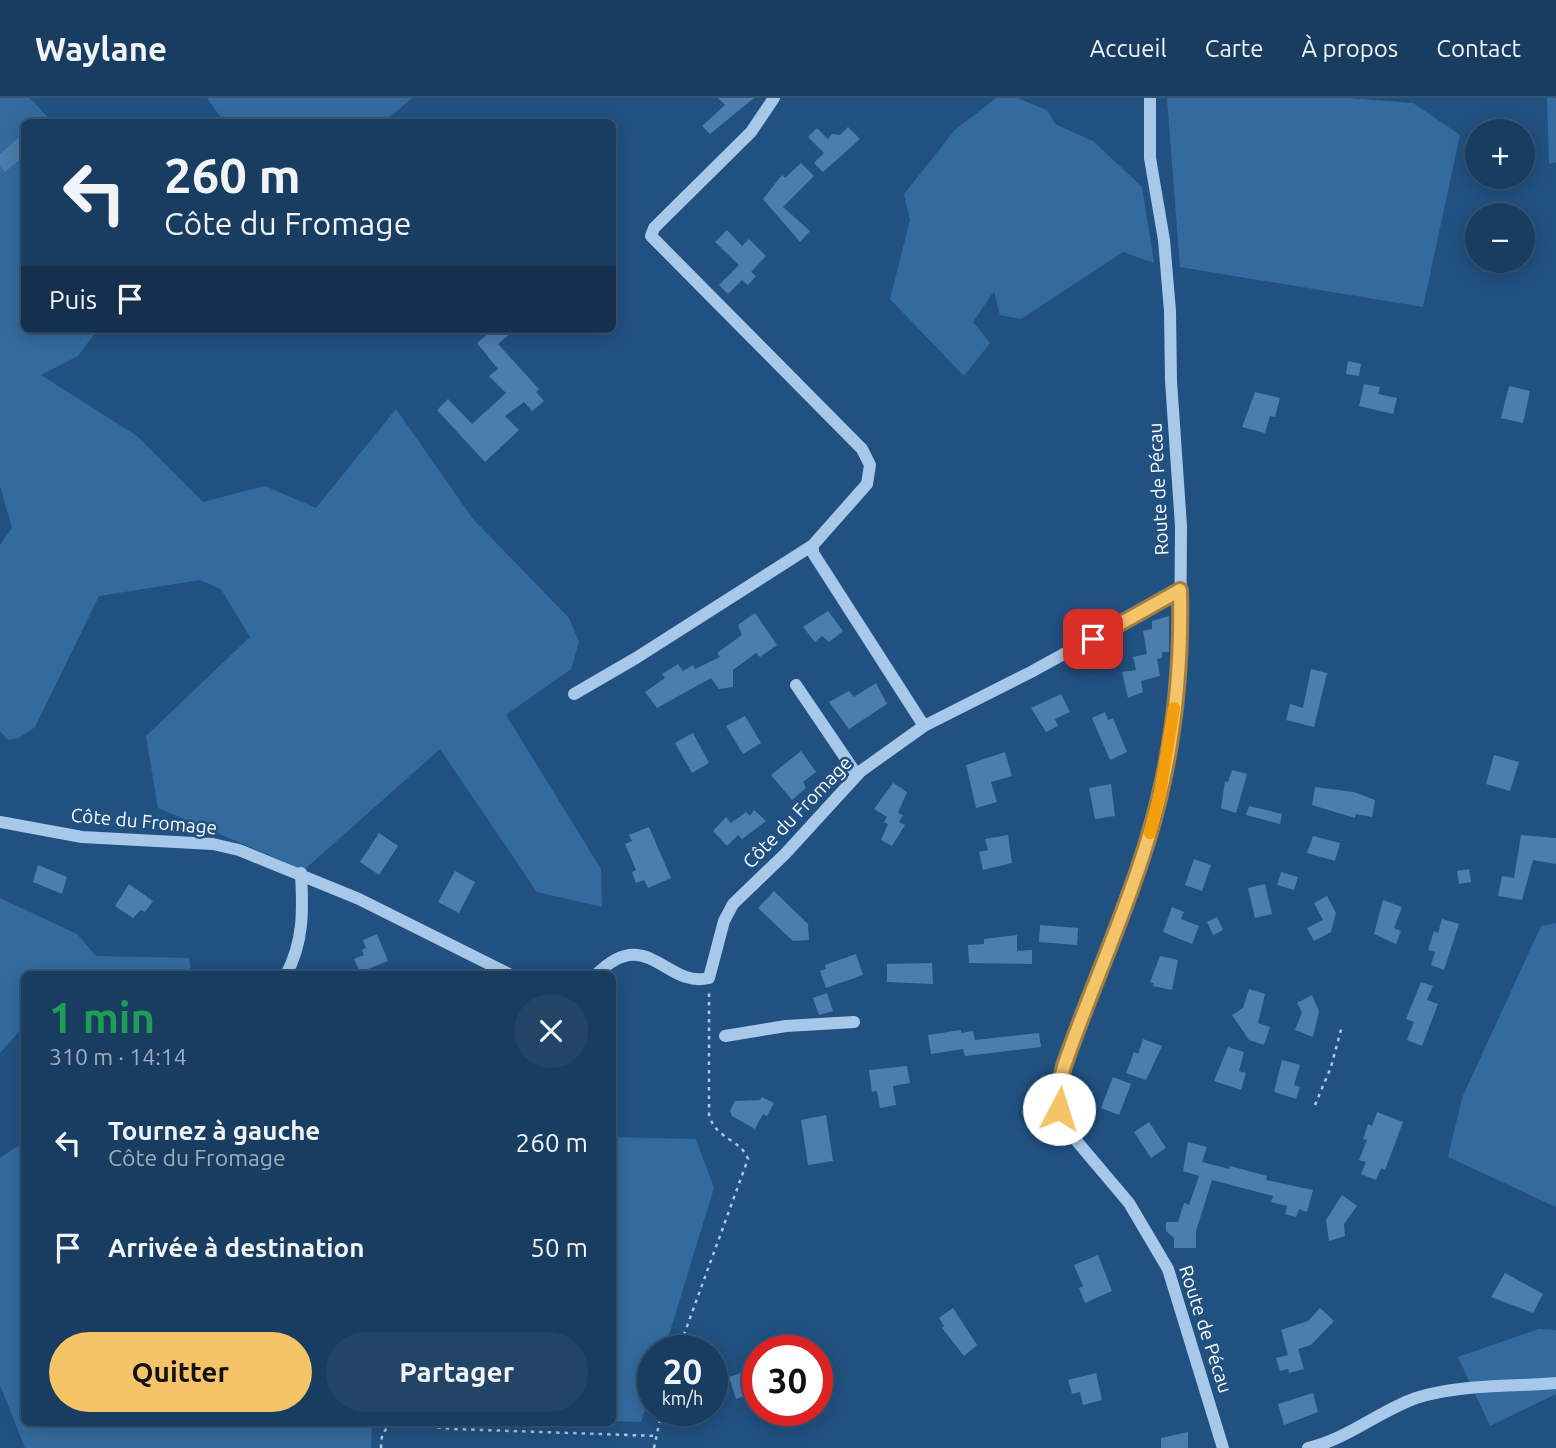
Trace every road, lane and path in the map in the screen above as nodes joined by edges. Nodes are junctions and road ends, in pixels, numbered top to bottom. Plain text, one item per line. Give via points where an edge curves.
1 (774, 98) edge
2 (1150, 98) edge
3 (813, 545) junction
4 (1180, 590) junction
5 (796, 685) dead end
6 (573, 694) dead end
7 (924, 726) junction
8 (857, 775) junction
9 (0, 822) edge
10 (301, 873) junction
11 (288, 971) edge
12 (503, 971) edge
13 (600, 971) edge
14 (709, 978) junction
15 (854, 1023) dead end
16 (1342, 1026) dead end
17 (725, 1036) dead end
18 (1315, 1105) dead end
19 (684, 1335) edge
20 (1556, 1384) edge
21 (388, 1426) edge
22 (424, 1426) edge
23 (659, 1426) edge
24 (657, 1436) junction
25 (382, 1448) edge
26 (654, 1448) edge
27 (1223, 1448) edge
28 (1308, 1448) edge

1 - 3 street via 751,132 651,233 655,243 862,449 870,465 867,484
2 - 4 street, Route de Pécau via 1150,158 1170,311
3 - 6 street
3 - 7 street via 813,553
4 - 7 street, Côte du Fromage
4 - 27 street, Route de Pécau via 1180,662 1160,793 1147,843 1064,1066 1058,1101 1069,1132 1129,1203 1168,1269
5 - 8 street
7 - 8 street, Côte du Fromage
8 - 14 street, Côte du Fromage via 733,904
9 - 10 street, Côte du Fromage via 82,837 213,844
10 - 11 street via 300,942
10 - 12 street, Côte du Fromage
13 - 14 street via 609,961 627,955 651,959 691,978
14 - 19 path via 709,1115 714,1128 748,1159
15 - 17 street via 786,1026
16 - 18 path
20 - 28 street via 1438,1392
21 - 25 path via 381,1437
22 - 24 path
23 - 24 path
24 - 26 path

